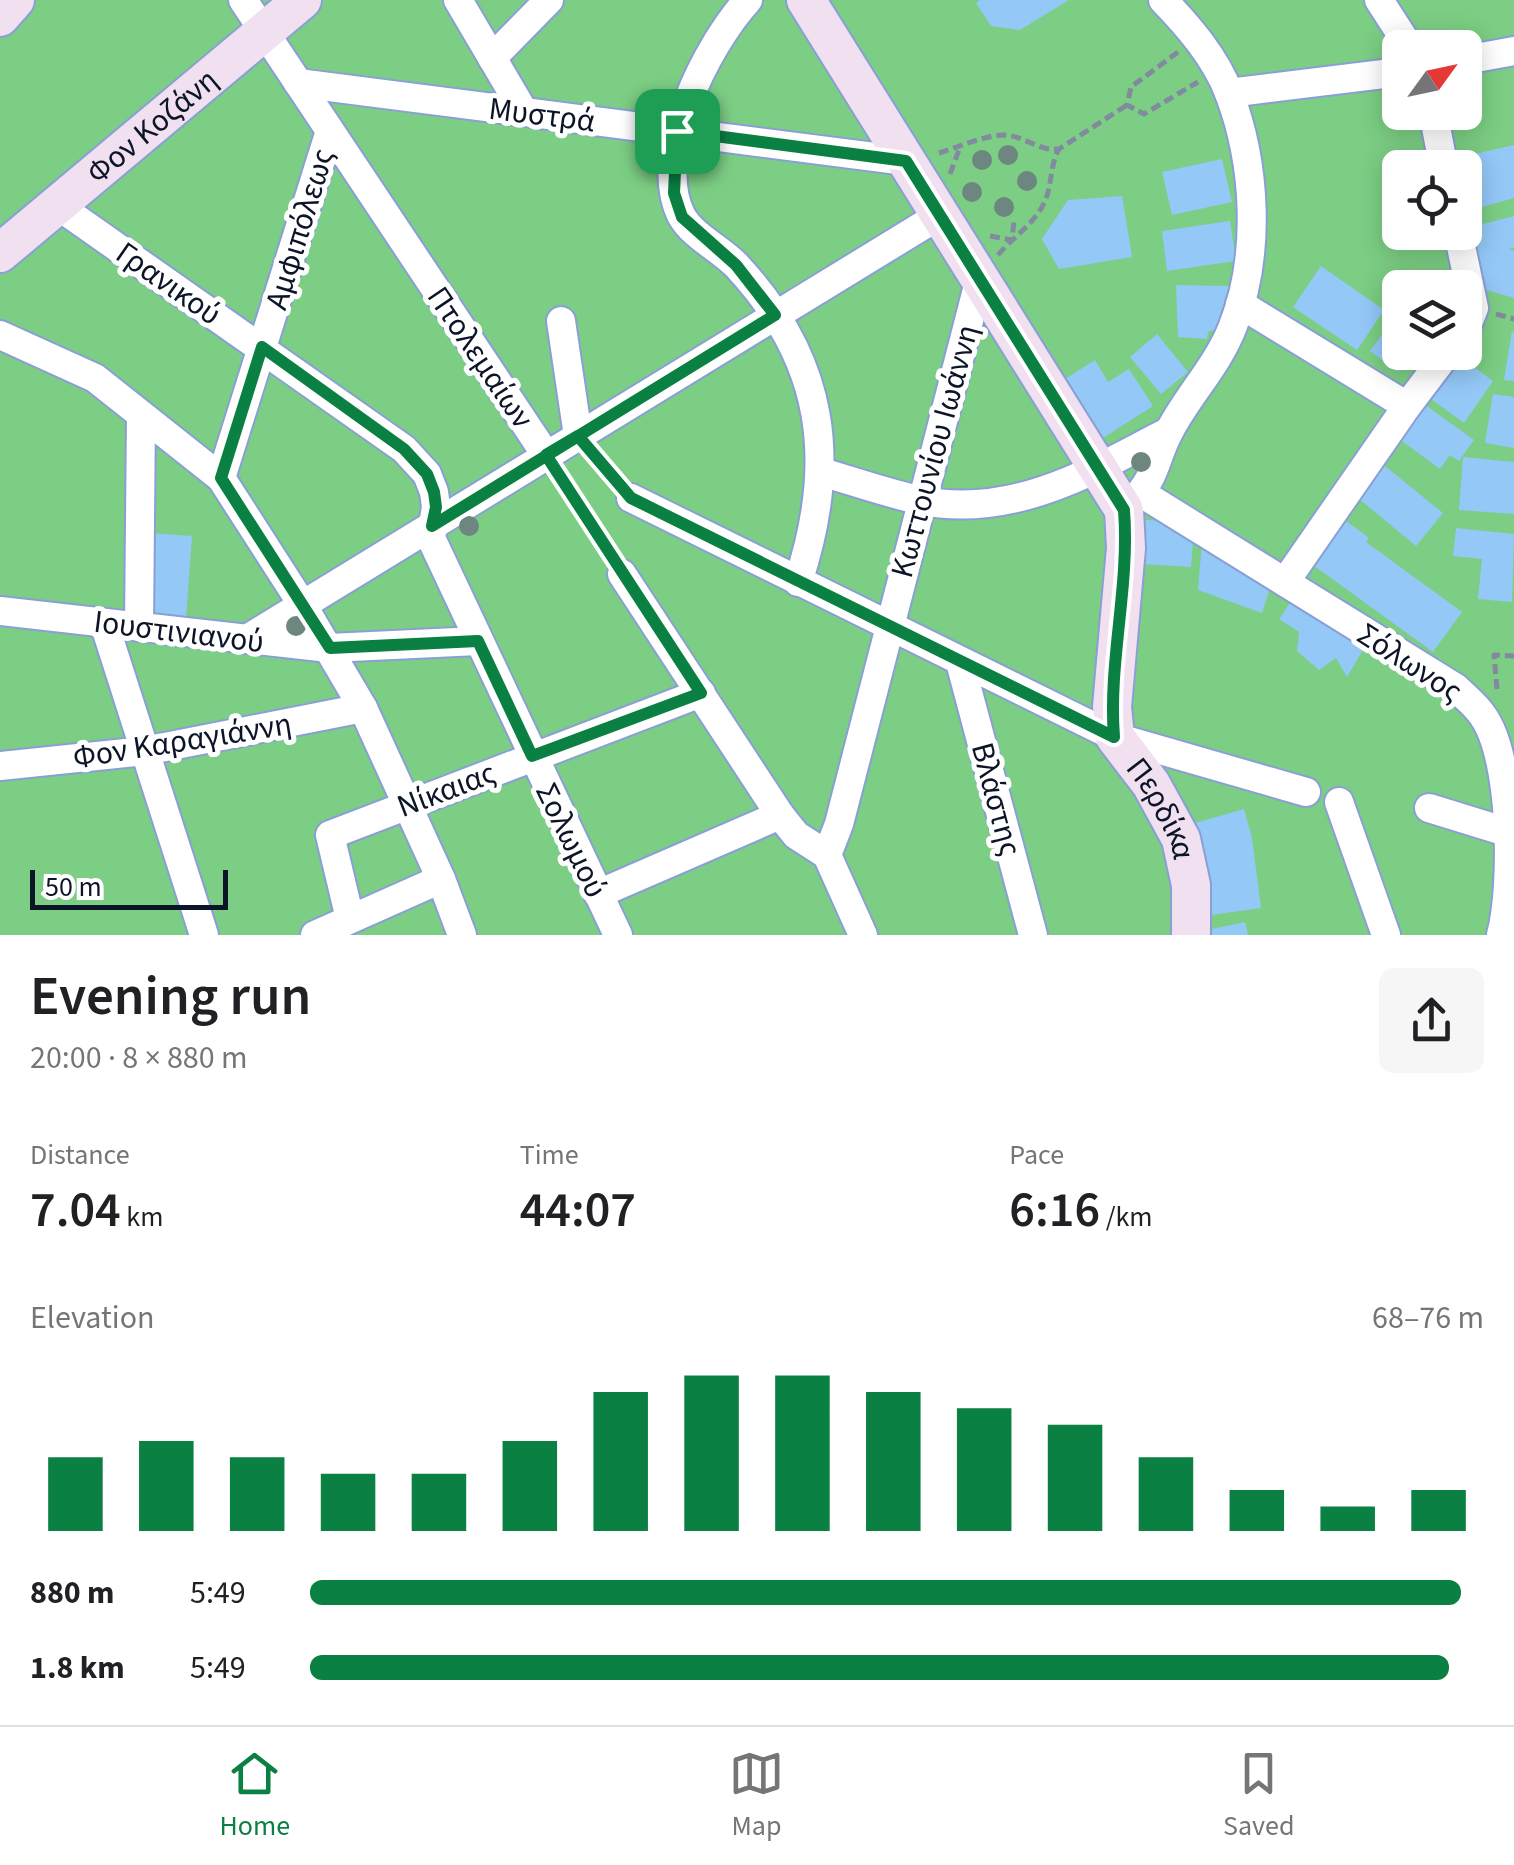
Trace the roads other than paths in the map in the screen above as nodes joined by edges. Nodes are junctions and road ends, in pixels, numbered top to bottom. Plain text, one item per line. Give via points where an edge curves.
1 (15, 0) edge
2 (302, 0) edge
3 (458, 0) edge
4 (549, 0) edge
5 (748, 0) edge
6 (806, 0) edge
7 (1163, 0) edge
8 (1380, 0) edge
9 (253, 16) edge
10 (0, 17) edge
11 (1399, 30) edge
12 (1514, 50) edge
13 (1482, 57) edge
14 (492, 58) junction
15 (1382, 73) edge
16 (1223, 82) junction
17 (298, 83) junction
18 (524, 112) junction
19 (330, 130) junction
20 (677, 131) junction
21 (906, 161) junction
22 (57, 205) junction
23 (940, 214) junction
24 (0, 253) edge
25 (980, 278) junction
26 (1240, 304) junction
27 (775, 315) junction
28 (562, 321) dead end
29 (0, 335) edge
30 (262, 347) junction
31 (1434, 370) edge
32 (1407, 406) junction
33 (141, 415) junction
34 (1169, 431) junction
35 (578, 436) junction
36 (546, 455) junction
37 (1099, 470) junction
38 (821, 472) junction
39 (221, 478) junction
40 (631, 498) road end
41 (921, 501) junction
42 (1133, 502) junction
43 (432, 526) junction
44 (622, 574) road end
45 (798, 582) junction
46 (1285, 582) junction
47 (302, 604) junction
48 (0, 611) edge
49 (104, 622) junction
50 (140, 627) junction
51 (888, 627) junction
52 (248, 639) junction
53 (478, 641) junction
54 (330, 648) junction
55 (960, 662) junction
56 (701, 693) junction
57 (363, 708) junction
58 (1114, 737) junction
59 (146, 751) junction
60 (532, 756) junction
61 (0, 766) edge
62 (1306, 792) dead end
63 (1339, 802) dead end
64 (406, 804) junction
65 (1429, 808) dead end
66 (780, 815) junction
67 (1510, 834) junction
68 (827, 856) junction
69 (441, 879) junction
70 (598, 894) junction
71 (350, 920) junction
72 (1507, 924) edge
73 (204, 935) edge
74 (315, 935) edge
75 (462, 935) edge
76 (618, 935) edge
77 (863, 935) edge
78 (1033, 935) edge
79 (1190, 935) edge
80 (1386, 935) edge

1 - 10 street
2 - 9 street, Φον Κοζάνη
3 - 14 street
4 - 14 street
5 - 20 street via 699,74
6 - 21 street
7 - 16 street
8 - 11 street
9 - 17 street, Πτολεμαίων
9 - 22 street, Φον Κοζάνη
12 - 13 street
14 - 18 street
15 - 16 street
16 - 26 street via 1252,209
17 - 18 street, Μυστρά
17 - 19 street, Πτολεμαίων
18 - 20 street, Μυστρά
19 - 30 street, Αμφιπόλεως
19 - 36 street, Πτολεμαίων
20 - 21 street, Μυστρά
20 - 27 street via 674,193 682,217 736,265
21 - 23 street
22 - 24 street, Φον Κοζάνη
22 - 30 street, Γρανικού
23 - 25 street
23 - 27 street
25 - 37 street
25 - 41 street, Κωττουνίου Ιωάννη
26 - 32 street
26 - 34 street via 1210,370
27 - 35 street
27 - 38 street via 812,396
28 - 35 street
29 - 33 street via 95,378
30 - 39 street, Αμφιπόλεως
30 - 43 street, Γρανικού via 404,449 434,492
31 - 32 street
32 - 46 street
33 - 39 street
33 - 50 street
34 - 37 street
34 - 42 street via 1160,462
35 - 36 street
36 - 43 street
37 - 41 street via 1007,500
37 - 42 street
38 - 41 street
38 - 45 street via 814,536
39 - 47 street
40 - 45 street
41 - 51 street, Κωττουνίου Ιωάννη
42 - 46 street, Σόλωνος
42 - 58 street, Περδίκα
43 - 47 street
43 - 53 street, Σολωμού via 431,538
44 - 56 street
45 - 51 street
46 - 67 street, Σόλωνος via 1456,688 1484,717 1502,768
47 - 52 street
47 - 54 street
48 - 49 street, Ιουστινιανού
49 - 50 street, Ιουστινιανού
49 - 59 street
50 - 52 street, Ιουστινιανού
51 - 55 street
51 - 68 street, Κωττουνίου Ιωάννη
52 - 54 street, Ιουστινιανού
53 - 54 street, Ιουστινιανού
53 - 60 street, Σολωμού
54 - 57 street
55 - 58 street
55 - 78 street, Βλάστης
56 - 60 street, Νίκαιας
56 - 66 street
57 - 59 street, Φον Καραγιάννη
57 - 64 street
58 - 62 street
58 - 79 street, Περδίκα via 1152,784 1181,839 1191,885
59 - 61 street, Φον Καραγιάννη
59 - 73 street
60 - 64 street, Νίκαιας
60 - 70 street, Σολωμού
63 - 80 street
64 - 69 street
64 - 71 street, Νίκαιας via 330,835
65 - 67 street
66 - 68 street
66 - 70 street
67 - 72 street, Σόλωνος
68 - 77 street
69 - 71 street
69 - 75 street
70 - 76 street, Σολωμού
71 - 74 street

